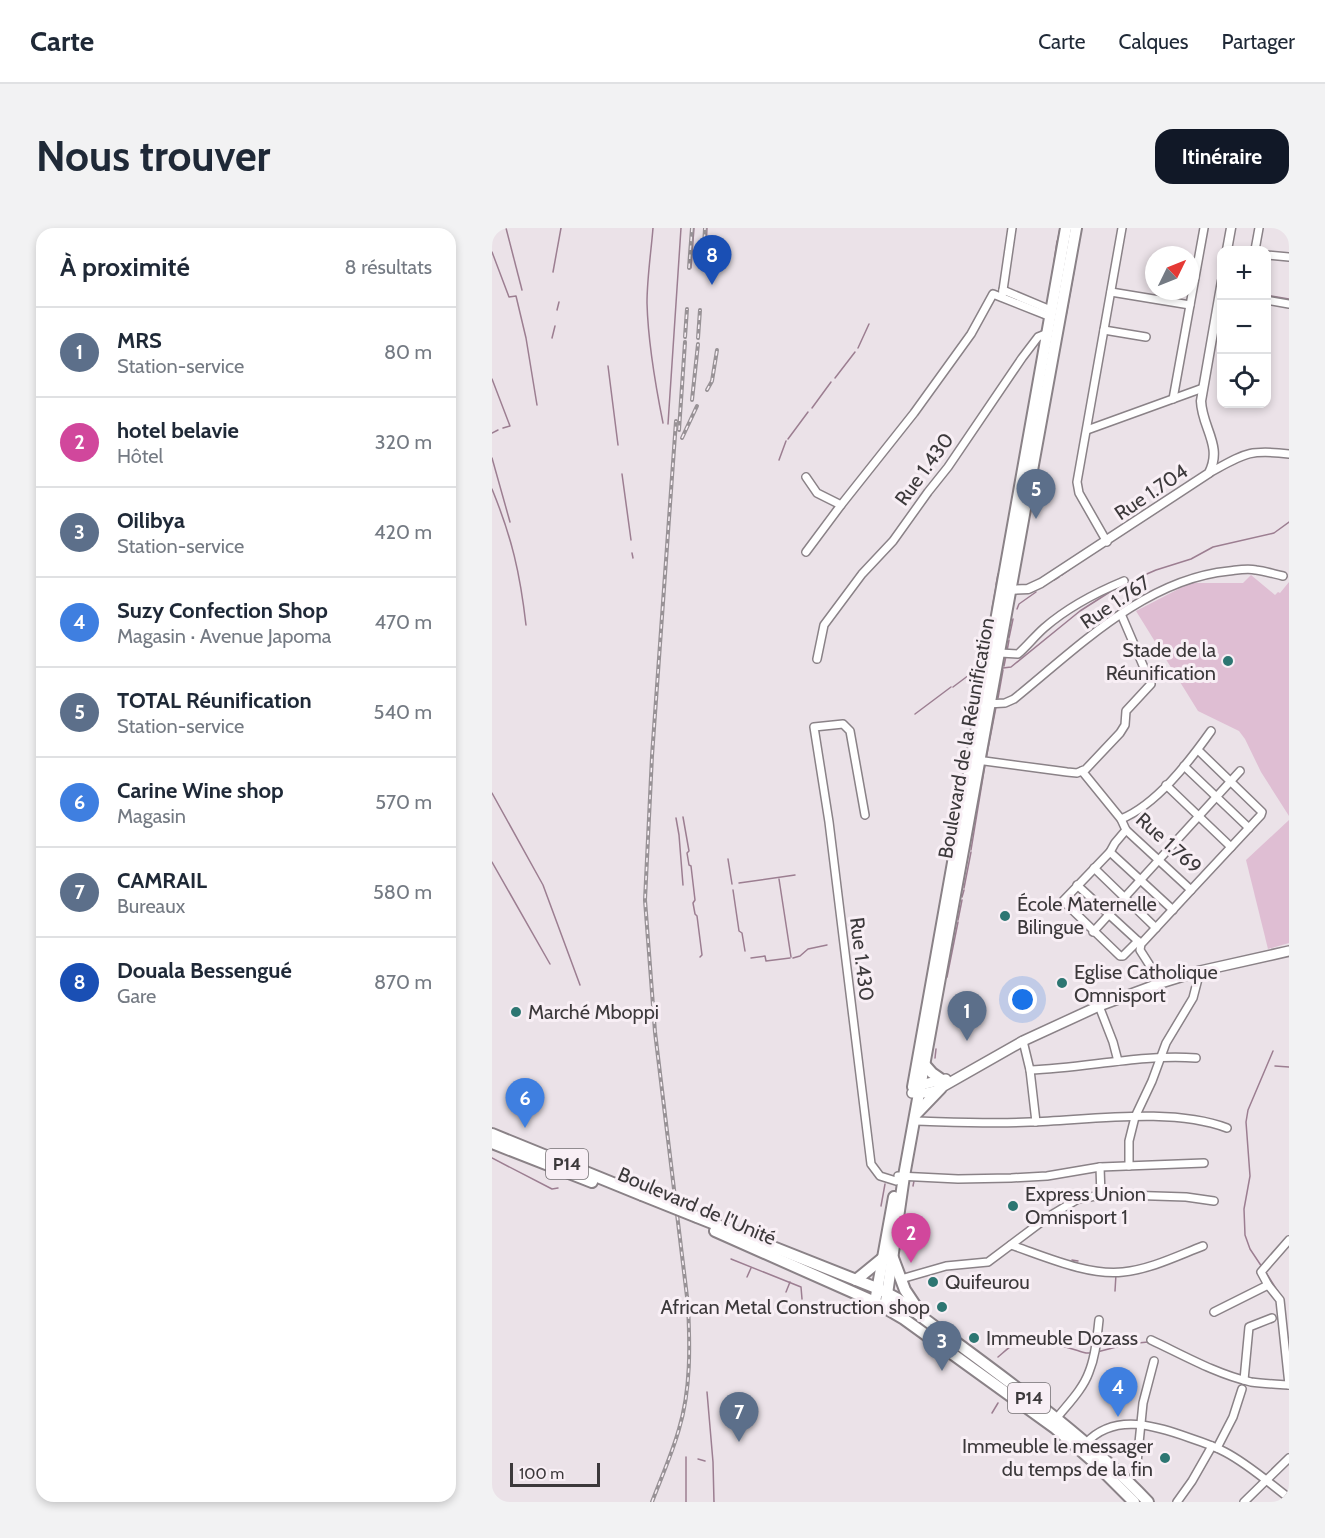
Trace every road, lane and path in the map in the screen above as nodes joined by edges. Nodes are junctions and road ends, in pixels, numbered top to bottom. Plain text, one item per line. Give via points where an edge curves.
1 (1012, 228) edge
2 (1066, 228) edge
3 (1076, 228) edge
4 (1122, 228) edge
5 (1204, 228) edge
6 (1231, 228) edge
7 (1259, 228) edge
8 (1228, 246) edge
9 (1256, 246) edge
10 (1271, 255) edge
11 (1289, 257) edge
12 (1111, 292) junction
13 (1002, 293) junction
14 (1220, 300) edge
15 (1271, 301) edge
16 (1289, 304) edge
17 (1190, 305) junction
18 (1056, 316) junction
19 (1104, 330) junction
20 (1048, 333) junction
21 (1146, 337) dead end
22 (1203, 388) junction
23 (1173, 399) junction
24 (1088, 430) junction
25 (1289, 454) edge
26 (1209, 473) junction
27 (806, 477) dead end
28 (841, 505) junction
29 (1107, 542) junction
30 (806, 552) dead end
31 (1283, 576) dead end
32 (1124, 581) dead end
33 (1006, 590) junction
34 (1120, 614) junction
35 (1000, 653) junction
36 (817, 659) dead end
37 (987, 703) junction
38 (1211, 731) dead end
39 (1198, 750) junction
40 (976, 760) junction
41 (1184, 766) junction
42 (1082, 771) junction
43 (1240, 771) dead end
44 (1230, 781) junction
45 (1166, 785) junction
46 (1216, 797) junction
47 (865, 815) dead end
48 (1198, 816) junction
49 (1121, 819) junction
50 (1250, 828) junction
51 (1126, 830) junction
52 (1232, 847) junction
53 (1110, 852) junction
54 (1158, 859) junction
55 (1094, 868) junction
56 (1140, 879) junction
57 (1077, 885) junction
58 (1191, 890) junction
59 (1124, 897) junction
60 (1173, 910) junction
61 (1108, 915) junction
62 (1156, 928) junction
63 (1093, 932) junction
64 (1139, 943) junction
65 (1289, 951) edge
66 (1200, 971) junction
67 (1161, 982) junction
68 (1099, 1006) junction
69 (1023, 1041) junction
70 (1161, 1056) junction
71 (1196, 1058) dead end
72 (1118, 1061) junction
73 (924, 1064) junction
74 (1030, 1070) junction
75 (942, 1084) junction
76 (916, 1089) junction
77 (1136, 1117) junction
78 (915, 1118) junction
79 (1036, 1122) junction
80 (1227, 1128) dead end
81 (492, 1134) edge
82 (492, 1143) edge
83 (1204, 1163) dead end
84 (1129, 1166) junction
85 (1100, 1167) junction
86 (899, 1178) junction
87 (1101, 1196) junction
88 (642, 1198) junction
89 (1214, 1201) dead end
90 (696, 1220) junction
91 (1288, 1243) edge
92 (1011, 1245) junction
93 (1203, 1246) dead end
94 (887, 1256) junction
95 (901, 1279) junction
96 (856, 1280) junction
97 (1268, 1285) junction
98 (883, 1291) junction
99 (880, 1305) junction
100 (1214, 1312) dead end
101 (1272, 1318) dead end
102 (1099, 1320) dead end
103 (925, 1321) junction
104 (1151, 1340) dead end
105 (1154, 1361) dead end
106 (975, 1364) junction
107 (1244, 1380) junction
108 (1289, 1385) edge
109 (1242, 1389) dead end
110 (1056, 1419) junction
111 (1141, 1424) junction
112 (1086, 1443) junction
113 (1215, 1447) junction
114 (1289, 1458) edge
115 (1137, 1463) dead end
116 (1267, 1481) junction
117 (1289, 1498) edge
118 (1134, 1502) edge
119 (1148, 1502) edge
120 (1177, 1502) edge
121 (1244, 1502) edge

1 - 13 street
2 - 18 main road
3 - 18 main road, Boulevard de la Réunification
4 - 12 street
5 - 17 street
6 - 8 street
7 - 9 street
10 - 11 street
12 - 17 street
12 - 19 street
13 - 18 street
13 - 28 street via 993,294 971,334
14 - 22 street, Rue 1.704
15 - 16 street
17 - 23 street
18 - 20 main road
18 - 33 main road, Boulevard de la Réunification
19 - 21 street
19 - 24 street
20 - 33 main road
20 - 36 street, Rue 1.430 via 1038,337 948,467 824,625
22 - 23 street
22 - 26 street, Rue 1.704 via 1201,411 1215,448
23 - 24 street
24 - 29 street via 1077,488
25 - 26 street via 1254,451
26 - 29 street, Rue 1.704
27 - 28 street via 817,493
28 - 30 street
29 - 33 street, Rue 1.704 via 1034,587
31 - 34 street, Rue 1.767 via 1254,569 1194,577 1157,592
32 - 35 street via 1069,609 1018,654
33 - 35 main road, Boulevard de la Réunification
33 - 37 main road
34 - 37 street, Rue 1.767 via 1014,699
34 - 42 street via 1151,684 1126,711 1120,733
35 - 37 main road, Boulevard de la Réunification
37 - 40 main road, Boulevard de la Réunification
38 - 39 street
39 - 41 street
39 - 44 street
40 - 42 street
40 - 73 main road, Boulevard de la Réunification
40 - 76 main road
41 - 45 street
41 - 46 street
42 - 49 street, Rue 1.769
43 - 44 street
44 - 46 street
44 - 50 street, Rue 1.769 via 1262,812
45 - 48 street
45 - 49 street via 1135,813
46 - 48 street
46 - 50 street
47 - 86 street, Rue 1.430 via 850,731 843,724 814,727 871,1164 880,1176
48 - 52 street
48 - 54 street
49 - 51 street, Rue 1.769
50 - 52 street, Rue 1.769
51 - 53 street
51 - 54 street, Rue 1.769
52 - 58 street, Rue 1.769
53 - 55 street
53 - 56 street
54 - 56 street
54 - 58 street, Rue 1.769
55 - 57 street
55 - 59 street
56 - 59 street
56 - 60 street
57 - 61 street
57 - 63 street via 1063,901
58 - 60 street
59 - 61 street
59 - 62 street
60 - 62 street
61 - 63 street
61 - 64 street
62 - 64 street
63 - 64 street via 1121,957
64 - 67 street
65 - 66 main road
66 - 67 main road
66 - 70 street via 1193,998
67 - 68 main road
68 - 69 main road
68 - 72 street
69 - 74 street
69 - 75 main road
70 - 71 street
70 - 72 street
70 - 77 street
72 - 74 street
73 - 75 main road
73 - 76 main road, Boulevard de la Réunification
74 - 79 street
75 - 76 main road via 931,1092
75 - 78 main road
76 - 78 main road, Boulevard de la Réunification
76 - 86 main road
77 - 79 street
77 - 80 street via 1191,1119
77 - 84 street via 1129,1141
78 - 79 street via 970,1124
78 - 86 main road, Boulevard de la Réunification
81 - 88 main road, Boulevard de l'Unité / P14
82 - 88 main road, Boulevard de l'Unité / P14
83 - 84 street
84 - 85 street
85 - 86 street via 1047,1176
85 - 87 street
86 - 94 main road, Boulevard de la Réunification
87 - 89 street
87 - 92 street via 1071,1202
88 - 90 main road, Boulevard de l'Unité / P14, bridge
90 - 96 main road, Boulevard de l'Unité / P14
90 - 99 main road, Boulevard de l'Unité / P14
91 - 97 street via 1261,1272
92 - 93 street via 1115,1273 1150,1267
92 - 95 street via 983,1264 961,1263
94 - 95 main road
94 - 96 main road
94 - 98 main road, Boulevard de la Réunification
95 - 103 main road
96 - 98 main road, Boulevard de l'Unité / P14
97 - 100 street
97 - 108 street via 1280,1300
98 - 99 main road, Boulevard de la Réunification
98 - 103 main road, P14
99 - 106 main road, P14
101 - 107 street via 1249,1327
102 - 110 street via 1089,1372
103 - 106 main road, P14
104 - 107 street
105 - 111 street
106 - 110 main road, P14
106 - 118 main road, P14 via 1076,1446
107 - 108 street
109 - 113 street via 1233,1418
110 - 112 main road, P14
111 - 112 street via 1103,1430
111 - 113 street
111 - 115 street
112 - 119 main road, P14
113 - 116 street
113 - 120 street
114 - 116 street
116 - 117 street
116 - 121 street

